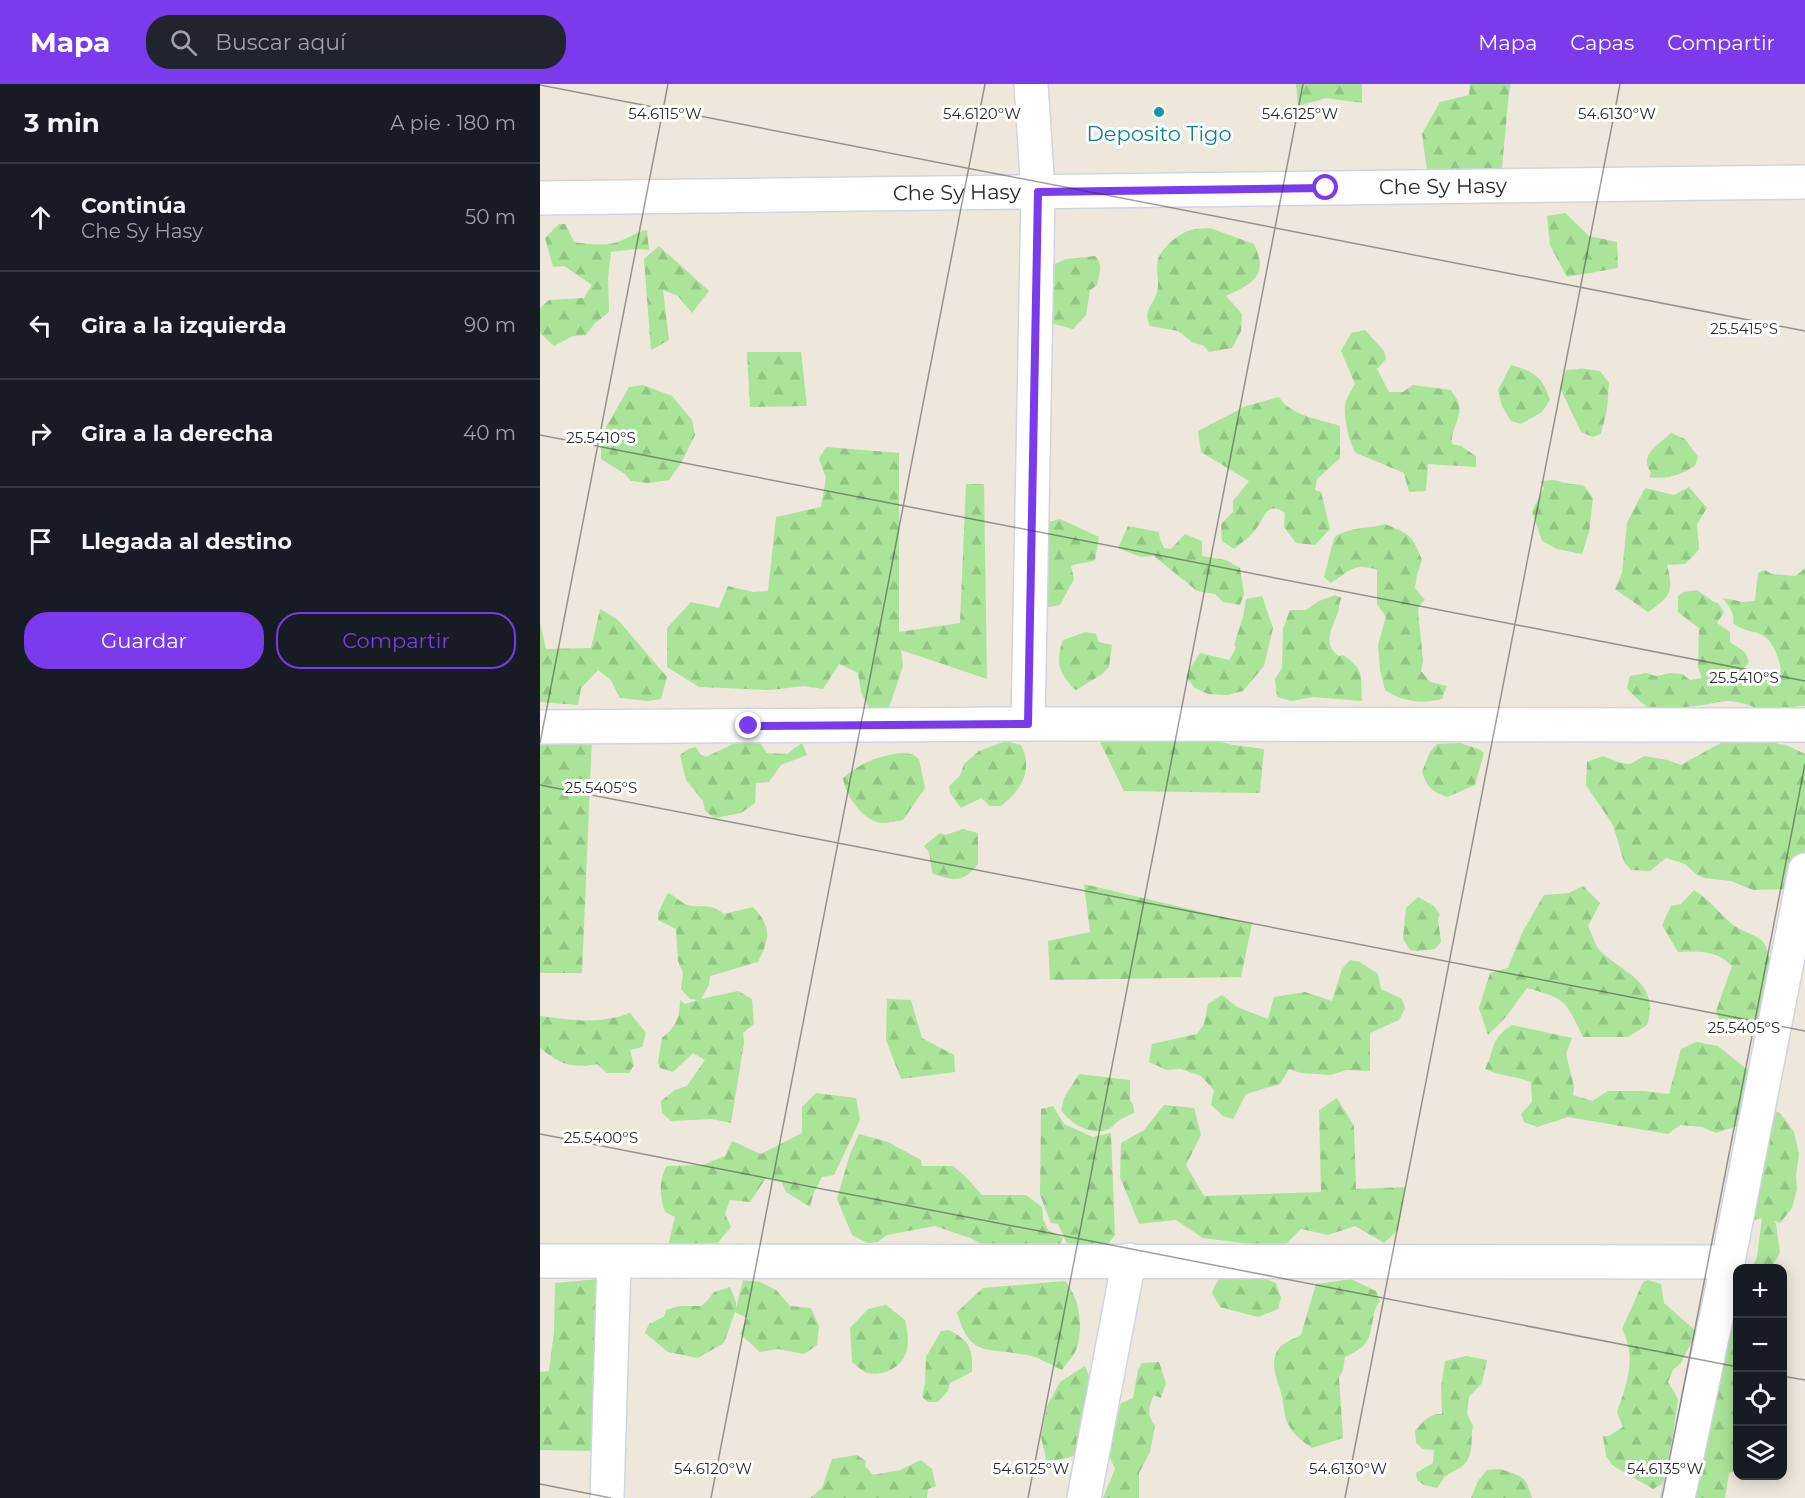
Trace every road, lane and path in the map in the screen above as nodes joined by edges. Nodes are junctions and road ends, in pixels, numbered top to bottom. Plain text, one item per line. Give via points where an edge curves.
1 (1031, 84) edge
2 (1805, 182) edge
3 (1038, 192) junction
4 (540, 198) edge
5 (1028, 724) junction
6 (1805, 725) edge
7 (540, 727) edge
8 (1805, 870) edge
9 (1798, 939) edge
10 (1129, 1260) junction
11 (540, 1261) edge
12 (614, 1262) junction
13 (1728, 1262) junction
14 (607, 1498) edge
15 (1084, 1498) edge
16 (1678, 1498) edge

1 - 3 street
2 - 3 street, Che Sy Hasy
3 - 4 street, Che Sy Hasy
3 - 5 street
5 - 6 street
5 - 7 street
8 - 9 street
9 - 13 street
10 - 12 street
10 - 13 street
10 - 15 street
11 - 12 street
12 - 14 street
13 - 16 street

